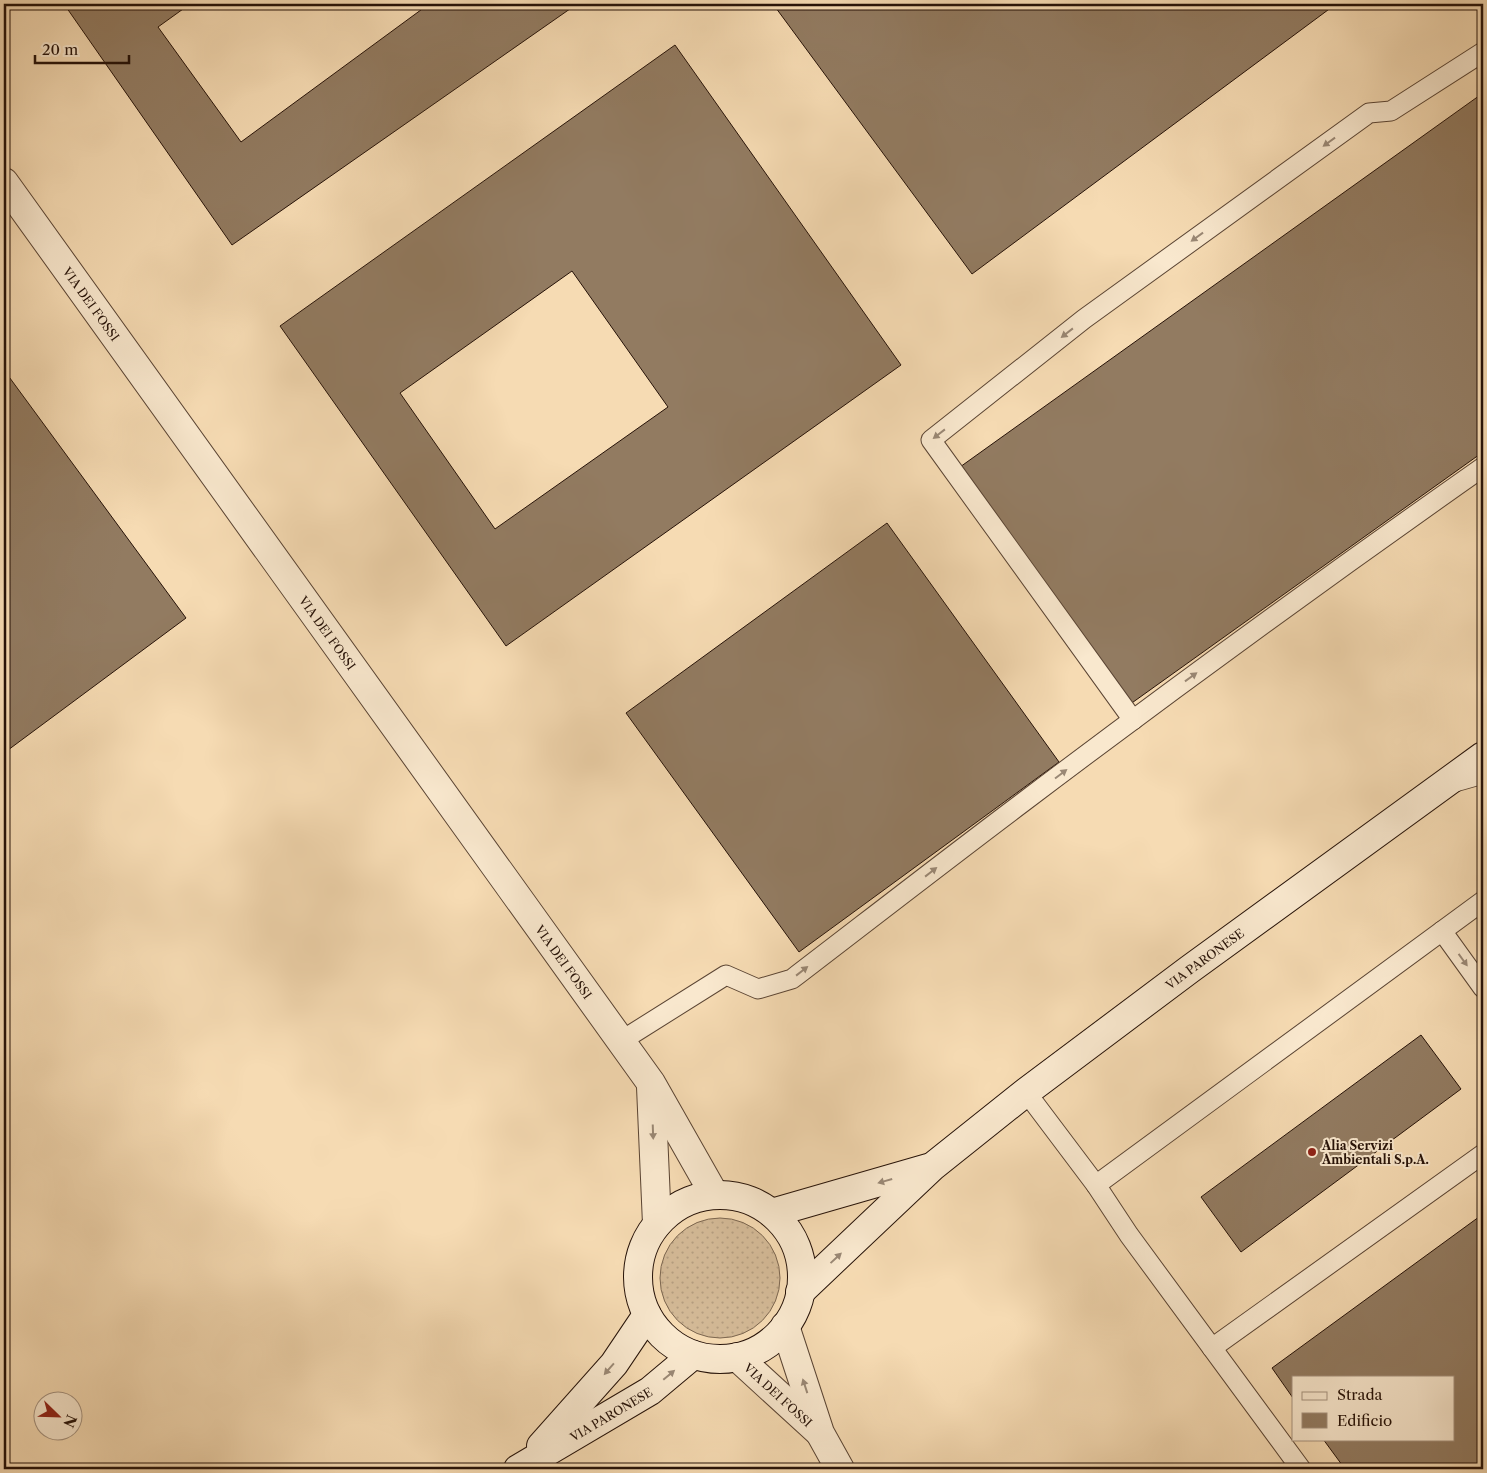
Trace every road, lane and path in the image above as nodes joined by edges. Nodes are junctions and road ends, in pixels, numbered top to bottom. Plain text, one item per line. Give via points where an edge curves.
1 (1483, 52) edge
2 (4, 182) edge
3 (1483, 467) edge
4 (1133, 720) junction
5 (1483, 756) edge
6 (1483, 774) edge
7 (1442, 785) junction
8 (1483, 901) edge
9 (1442, 931) junction
10 (1483, 988) edge
11 (621, 1042) junction
12 (651, 1083) junction
13 (1026, 1092) junction
14 (1483, 1154) edge
15 (932, 1167) junction
16 (1096, 1185) junction
17 (714, 1194) junction
18 (772, 1213) junction
19 (656, 1224) junction
20 (800, 1292) junction
21 (647, 1315) junction
22 (785, 1326) junction
23 (1212, 1348) junction
24 (694, 1355) junction
25 (738, 1357) junction
26 (820, 1432) junction
27 (520, 1467) edge
28 (840, 1469) edge
29 (1301, 1469) edge

1 -> 4 lane via 1391,111 1369,113 1084,320 931,440
2 - 11 main road, VIA DEI FOSSI
4 -> 3 lane
11 -> 4 lane via 726,975 758,989 792,979
5 - 7 main road, VIA PARONESE
6 - 7 lane
7 - 13 main road, VIA PARONESE
8 - 9 lane
9 -> 10 lane
9 - 16 lane
11 - 12 main road, VIA DEI FOSSI
12 - 17 main road, VIA DEI FOSSI
12 -> 19 main road
13 - 15 main road, VIA PARONESE
13 - 16 lane
14 - 23 lane
15 -> 18 main road, VIA PARONESE
20 -> 15 main road, VIA PARONESE
16 - 23 lane via 1129,1236
17 - 18 main road via 748,1200
17 - 19 main road via 693,1199 673,1209
18 - 20 main road via 787,1229 797,1248 801,1269
19 - 21 main road via 644,1245 638,1268 639,1293
20 - 22 main road via 795,1310
21 - 24 main road via 675,1346
21 -> 27 main road, VIA PARONESE via 614,1364
22 - 25 main road via 756,1351
26 -> 22 main road, VIA DEI FOSSI
23 - 29 lane
24 - 25 main road via 715,1359
27 -> 24 main road, VIA PARONESE via 650,1391
25 - 26 main road, VIA DEI FOSSI
26 - 28 main road, VIA DEI FOSSI

